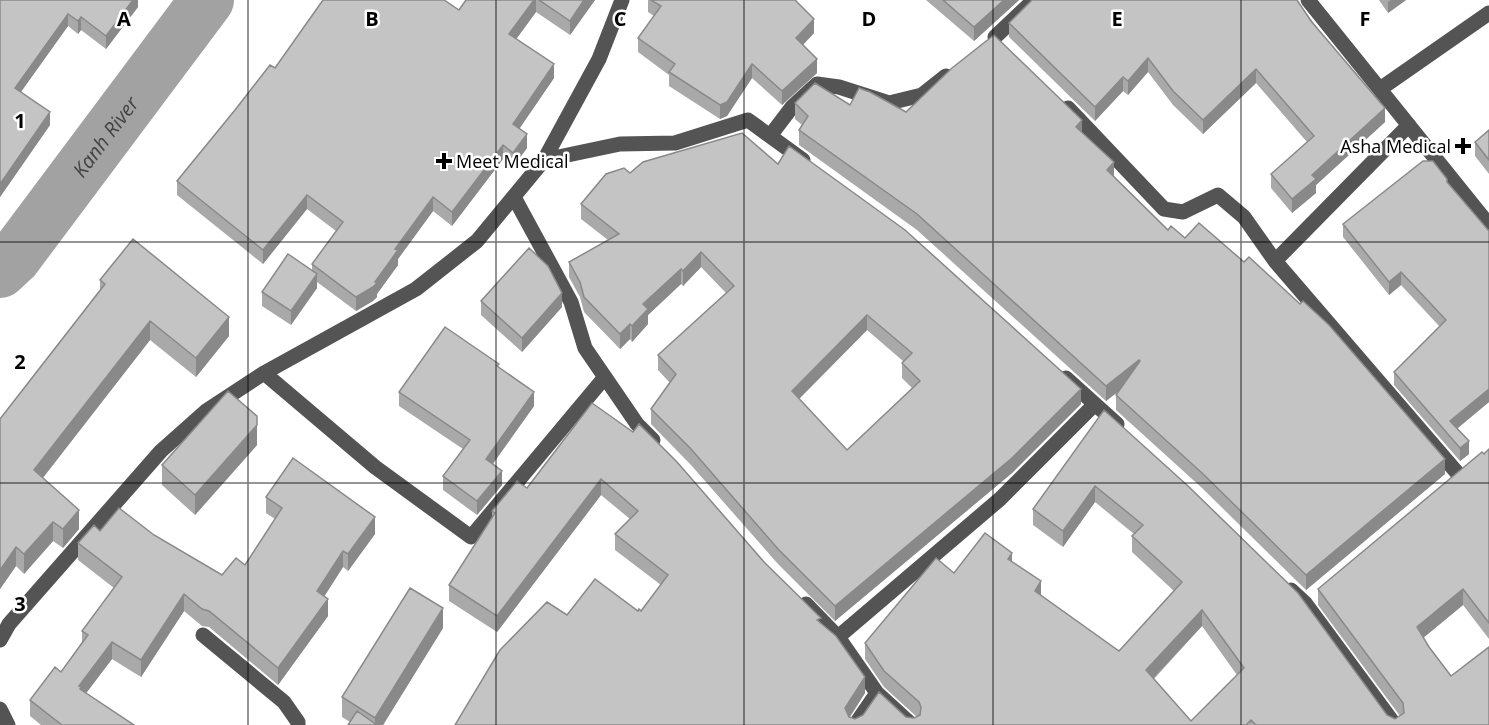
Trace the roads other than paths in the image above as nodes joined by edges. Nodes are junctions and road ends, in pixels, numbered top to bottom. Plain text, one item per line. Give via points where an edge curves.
1 (622, 0) edge
2 (1034, 0) edge
3 (1308, 0) edge
4 (1489, 14) edge
5 (1009, 51) edge
6 (959, 67) edge
7 (1380, 89) junction
8 (1061, 101) edge
9 (1409, 125) junction
10 (770, 136) junction
11 (544, 160) junction
12 (817, 170) edge
13 (514, 197) junction
14 (1489, 225) edge
15 (1275, 261) junction
16 (1051, 365) edge
17 (264, 373) junction
18 (605, 377) junction
19 (1095, 404) junction
20 (1128, 435) edge
21 (661, 447) edge
22 (1459, 475) edge
23 (1280, 578) edge
24 (796, 594) edge
25 (202, 635) dead end
26 (838, 637) junction
27 (0, 640) edge
28 (877, 693) junction
29 (0, 709) edge
30 (8, 725) edge
31 (298, 725) edge
32 (855, 725) edge
33 (912, 725) edge
34 (1395, 725) edge

1 - 11 street via 599,59
2 - 5 street via 990,40
3 - 7 street
4 - 7 street
6 - 10 street via 922,95 889,103 817,84 792,107
7 - 9 street
8 - 15 street via 1164,209 1183,212 1218,195 1244,217
9 - 14 street
9 - 15 street
10 - 11 street via 748,120 675,143 620,144
10 - 12 street
11 - 13 street
13 - 17 street via 477,241 416,289
13 - 18 street via 571,302 585,348
15 - 22 street
16 - 19 street
17 - 18 street via 375,467 471,537
17 - 27 street via 206,411 161,451 9,624
18 - 21 street via 637,424
19 - 20 street
19 - 26 street via 1000,500
23 - 34 street via 1309,599
24 - 26 street
25 - 31 street via 284,702
26 - 28 street
28 - 32 street
28 - 33 street
29 - 30 street

